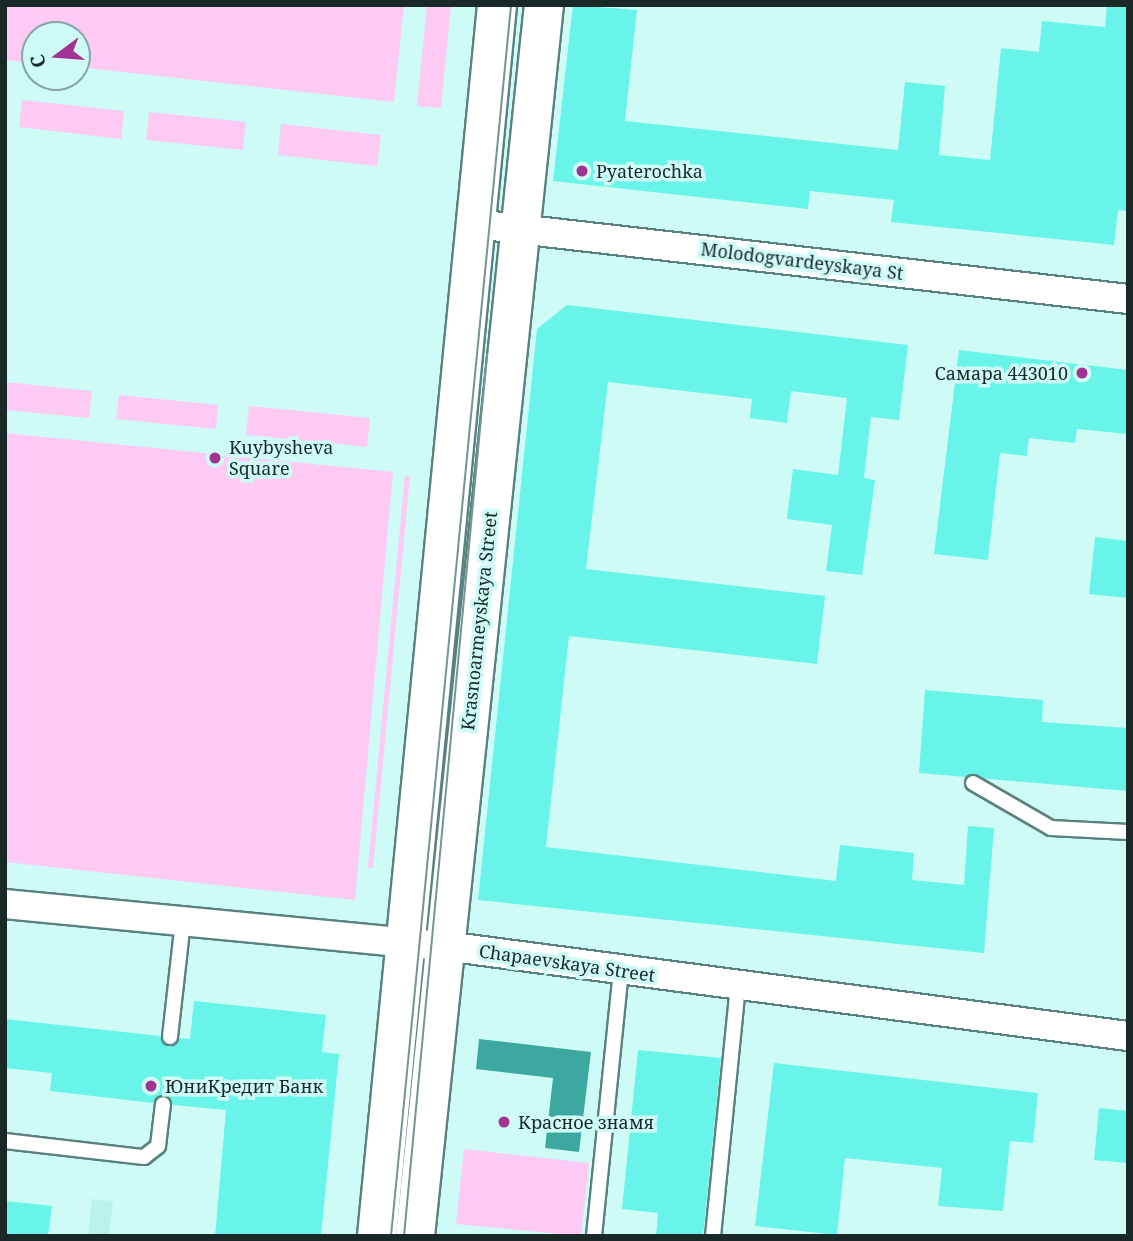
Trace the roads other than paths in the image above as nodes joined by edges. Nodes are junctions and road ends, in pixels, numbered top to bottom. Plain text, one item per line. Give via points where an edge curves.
1 (497, 5) edge
2 (544, 5) edge
3 (475, 224) junction
4 (520, 229) junction
5 (1128, 299) edge
6 (974, 783) dead end
7 (1128, 832) edge
8 (5, 904) edge
9 (183, 921) junction
10 (405, 942) junction
11 (445, 946) junction
12 (621, 970) junction
13 (738, 985) junction
14 (1128, 1036) edge
15 (170, 1037) dead end
16 (163, 1104) dead end
17 (5, 1141) edge
18 (377, 1236) edge
19 (415, 1236) edge
20 (594, 1236) edge
21 (713, 1236) edge

1 - 3 main road
2 - 4 main road, Krasnoarmeyskaya Street
3 - 4 street, Molodogvardeyskaya St
3 - 10 main road
4 - 5 street, Molodogvardeyskaya St
4 - 11 main road, Krasnoarmeyskaya Street
6 - 7 lane via 1051,828
8 - 9 street, Chapaevskaya Street
9 - 10 street, Chapaevskaya Street
9 - 15 lane
10 - 11 street, Chapaevskaya Street
10 - 18 main road
11 - 12 street, Chapaevskaya Street
11 - 19 main road, Krasnoarmeyskaya Street
12 - 13 street, Chapaevskaya Street
12 - 20 lane
13 - 14 street, Chapaevskaya Street
13 - 21 lane
16 - 17 lane via 158,1146 144,1157

